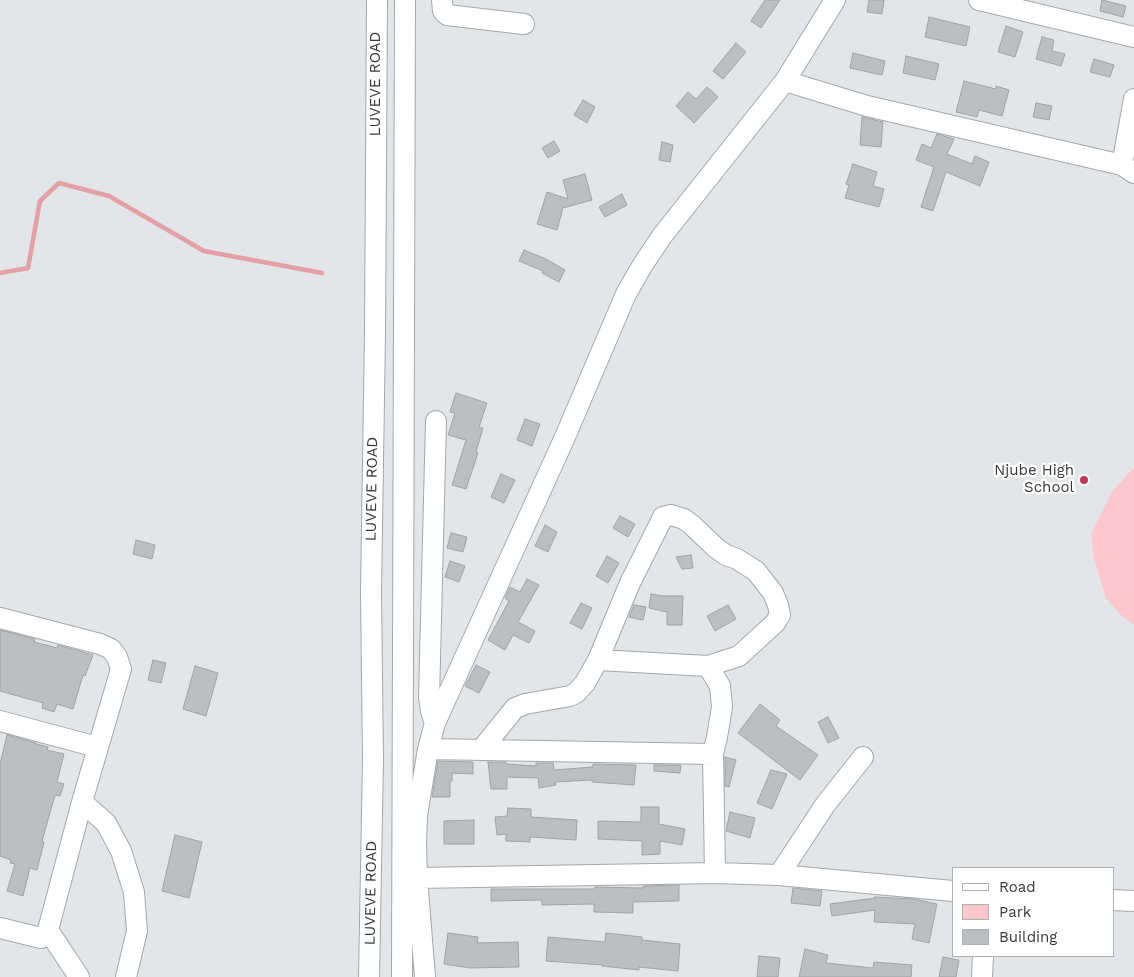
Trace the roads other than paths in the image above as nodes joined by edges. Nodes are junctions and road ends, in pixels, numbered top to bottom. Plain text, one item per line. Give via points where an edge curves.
1 (377, 0) edge
2 (405, 0) edge
3 (442, 0) edge
4 (835, 0) edge
5 (979, 0) edge
6 (524, 24) dead end
7 (1134, 38) edge
8 (785, 80) junction
9 (1134, 99) edge
10 (1128, 169) edge
11 (436, 422) dead end
12 (0, 618) edge
13 (598, 660) junction
14 (708, 666) junction
15 (435, 723) junction
16 (2, 727) edge
17 (97, 747) junction
18 (428, 749) junction
19 (480, 750) junction
20 (713, 754) junction
21 (863, 757) dead end
22 (82, 802) junction
23 (715, 874) junction
24 (779, 875) junction
25 (417, 878) junction
26 (952, 891) edge
27 (1114, 900) edge
28 (1134, 901) edge
29 (0, 928) edge
30 (48, 930) junction
31 (984, 957) edge
32 (79, 977) edge
33 (126, 977) edge
34 (369, 977) edge
35 (402, 977) edge
36 (426, 977) edge
37 (982, 977) edge

1 - 34 street, LUVEVE ROAD
2 - 35 street, LUVEVE ROAD
3 - 6 street via 442,11 447,15
4 - 8 street
5 - 7 street
8 - 10 street via 868,106
8 - 15 street via 662,236 626,294
9 - 10 street
11 - 15 street via 429,698
12 - 17 street via 111,649 121,668
13 - 14 street
13 - 14 street via 662,517 671,514 692,525 716,548 756,571 773,592 778,605 780,615 775,623 739,656
13 - 19 street via 576,693 514,708
14 - 20 street via 720,686 722,707
15 - 18 street
16 - 17 street
17 - 22 street
18 - 19 street
18 - 25 street via 417,816
19 - 20 street
20 - 23 street
21 - 24 street via 825,805
22 - 30 street
22 - 33 street via 106,823 121,851 134,892 136,931
23 - 24 street
23 - 25 street
24 - 26 street
25 - 36 street
27 - 28 street
29 - 30 street via 41,938
30 - 32 street
31 - 37 street

